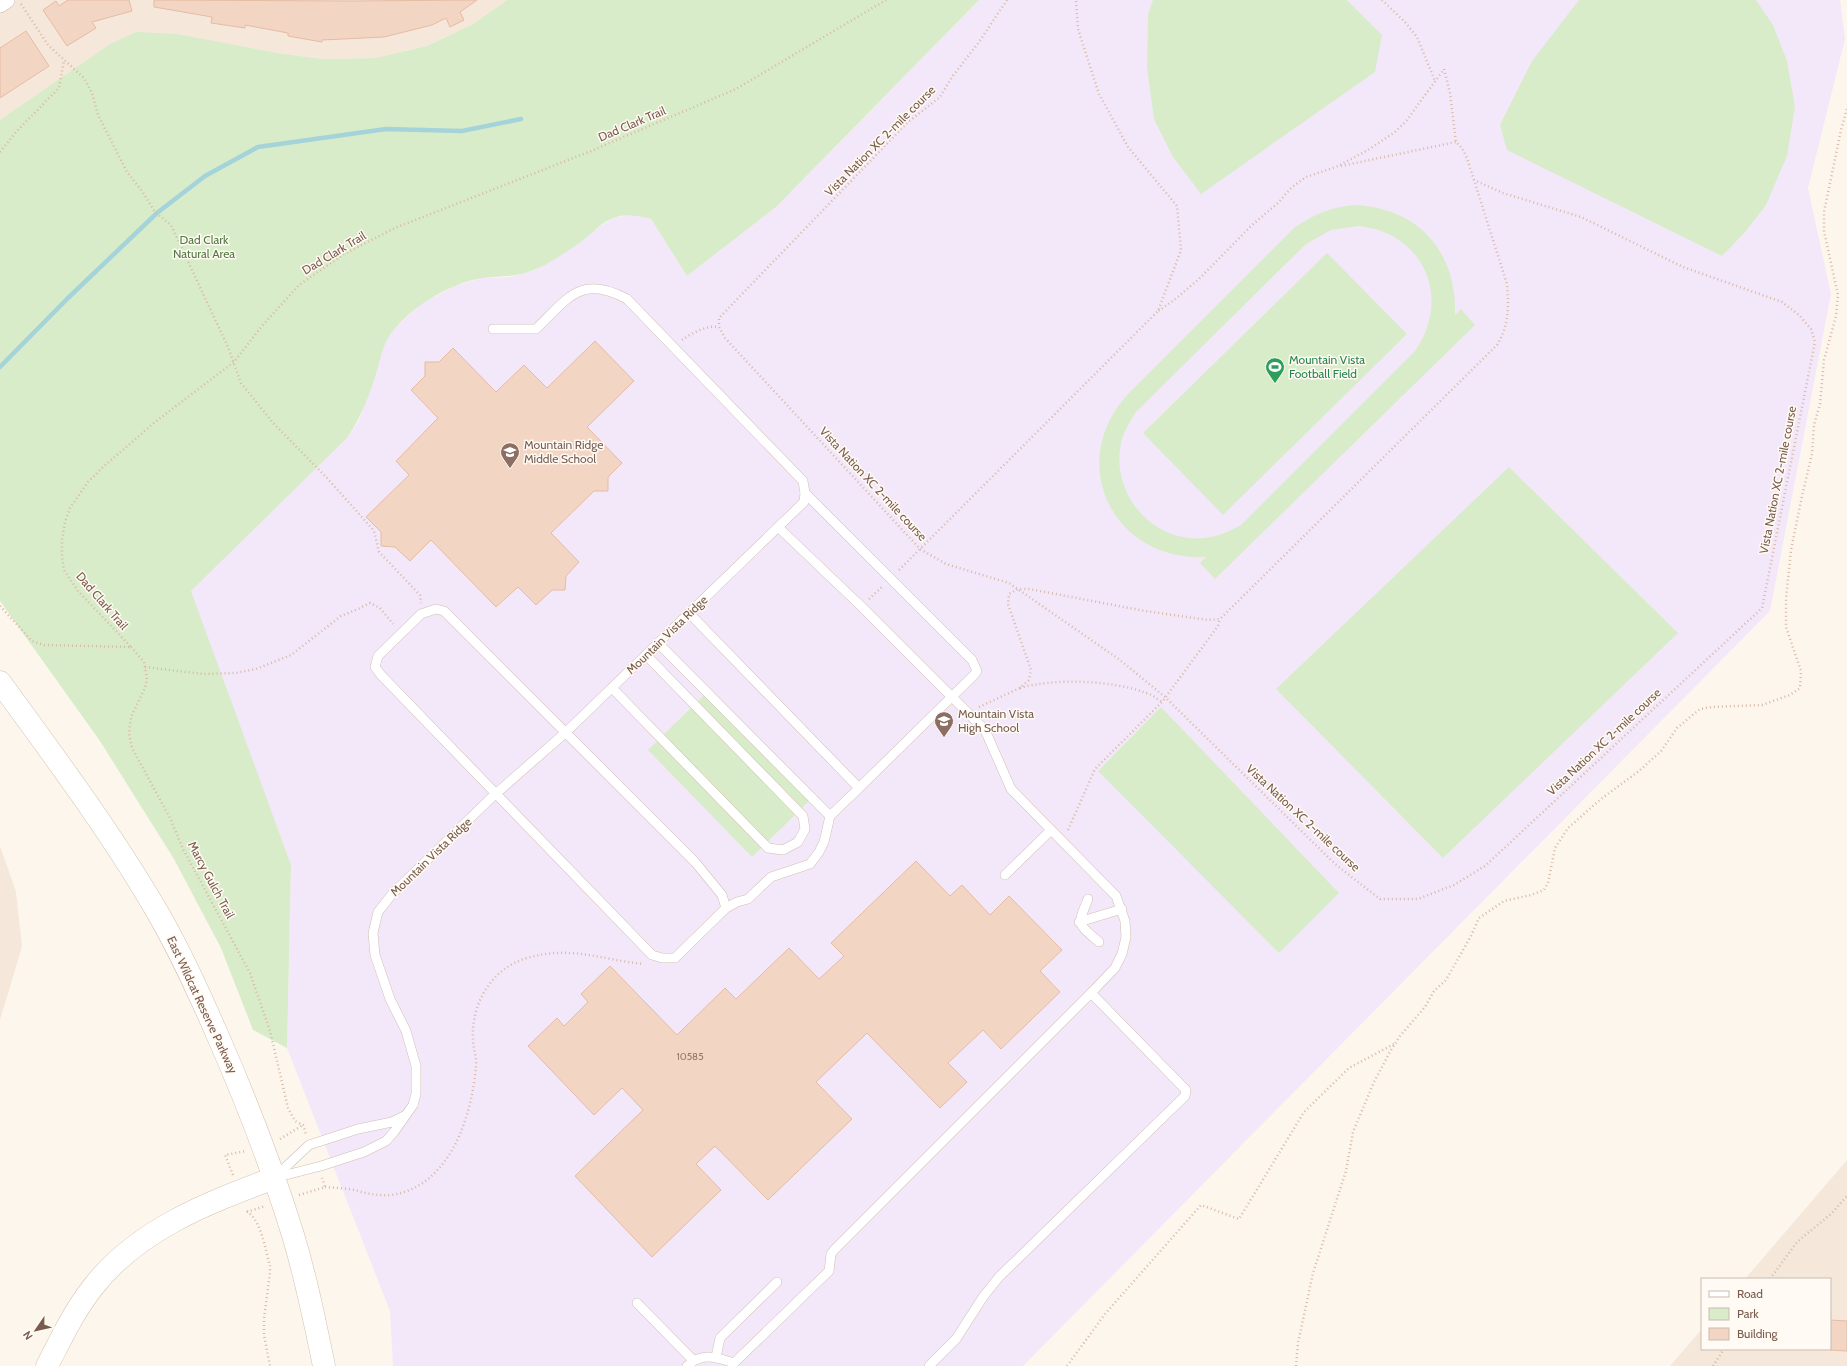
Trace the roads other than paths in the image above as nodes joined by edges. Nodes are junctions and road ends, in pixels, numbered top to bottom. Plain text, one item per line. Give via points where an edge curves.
1 (6, 0) edge
2 (0, 4) edge
3 (493, 329) dead end
4 (805, 493) junction
5 (778, 527) junction
6 (689, 613) junction
7 (658, 643) junction
8 (646, 655) junction
9 (0, 682) edge
10 (612, 688) junction
11 (953, 696) junction
12 (565, 733) junction
13 (859, 788) junction
14 (495, 795) junction
15 (830, 816) junction
16 (1051, 830) junction
17 (1005, 875) dead end
18 (1088, 898) dead end
19 (726, 908) junction
20 (1122, 909) junction
21 (1080, 922) junction
22 (1099, 942) dead end
23 (1090, 993) junction
24 (404, 1116) junction
25 (274, 1178) junction
26 (777, 1282) dead end
27 (637, 1303) dead end
28 (716, 1357) junction
29 (690, 1363) edge
30 (47, 1366) edge
31 (324, 1366) edge
32 (928, 1366) edge

1 - 2 street
3 - 4 lane via 536,329 569,296 581,290 604,289 627,299 792,469 803,481
4 - 5 lane, Mountain Vista Ridge via 804,502
4 - 11 lane via 972,660 976,671 974,675
5 - 6 lane, Mountain Vista Ridge
5 - 11 lane
6 - 7 lane, Mountain Vista Ridge
6 - 13 lane
7 - 8 lane, Mountain Vista Ridge
7 - 15 lane
8 - 10 lane, Mountain Vista Ridge
8 - 10 lane via 803,816 805,829 798,842 783,850 768,848
9 - 25 main road, East Wildcat Reserve Parkway via 114,842 172,938 233,1071
10 - 12 lane, Mountain Vista Ridge
11 - 13 lane
11 - 16 lane via 985,730 1011,789
12 - 14 lane, Mountain Vista Ridge
12 - 14 lane via 444,611 436,609 421,614 378,656 375,667
12 - 19 lane via 695,862 722,895
13 - 15 lane
14 - 19 lane via 652,955 675,958
14 - 24 lane, Mountain Vista Ridge via 393,893 378,912 373,933 375,955 390,999 406,1030 416,1066 416,1094
15 - 19 lane via 824,842 810,864 771,876 748,899
16 - 17 lane
16 - 20 lane via 1116,896
18 - 21 lane
20 - 21 lane
20 - 23 lane via 1126,937 1122,954 1115,968
21 - 22 lane via 1081,926
23 - 28 lane via 834,1249 829,1271 787,1312 734,1363
23 - 32 lane via 1182,1085 1186,1090 1185,1096 999,1277 956,1339
24 - 25 lane via 392,1122 358,1129 309,1145
24 - 25 lane, Mountain Vista Ridge via 386,1141 364,1152
25 - 30 main road via 219,1198 169,1222 128,1250 93,1287
25 - 31 main road, East Wildcat Reserve Parkway via 310,1299
26 - 28 lane via 720,1338
27 - 29 lane
28 - 29 lane via 704,1356

